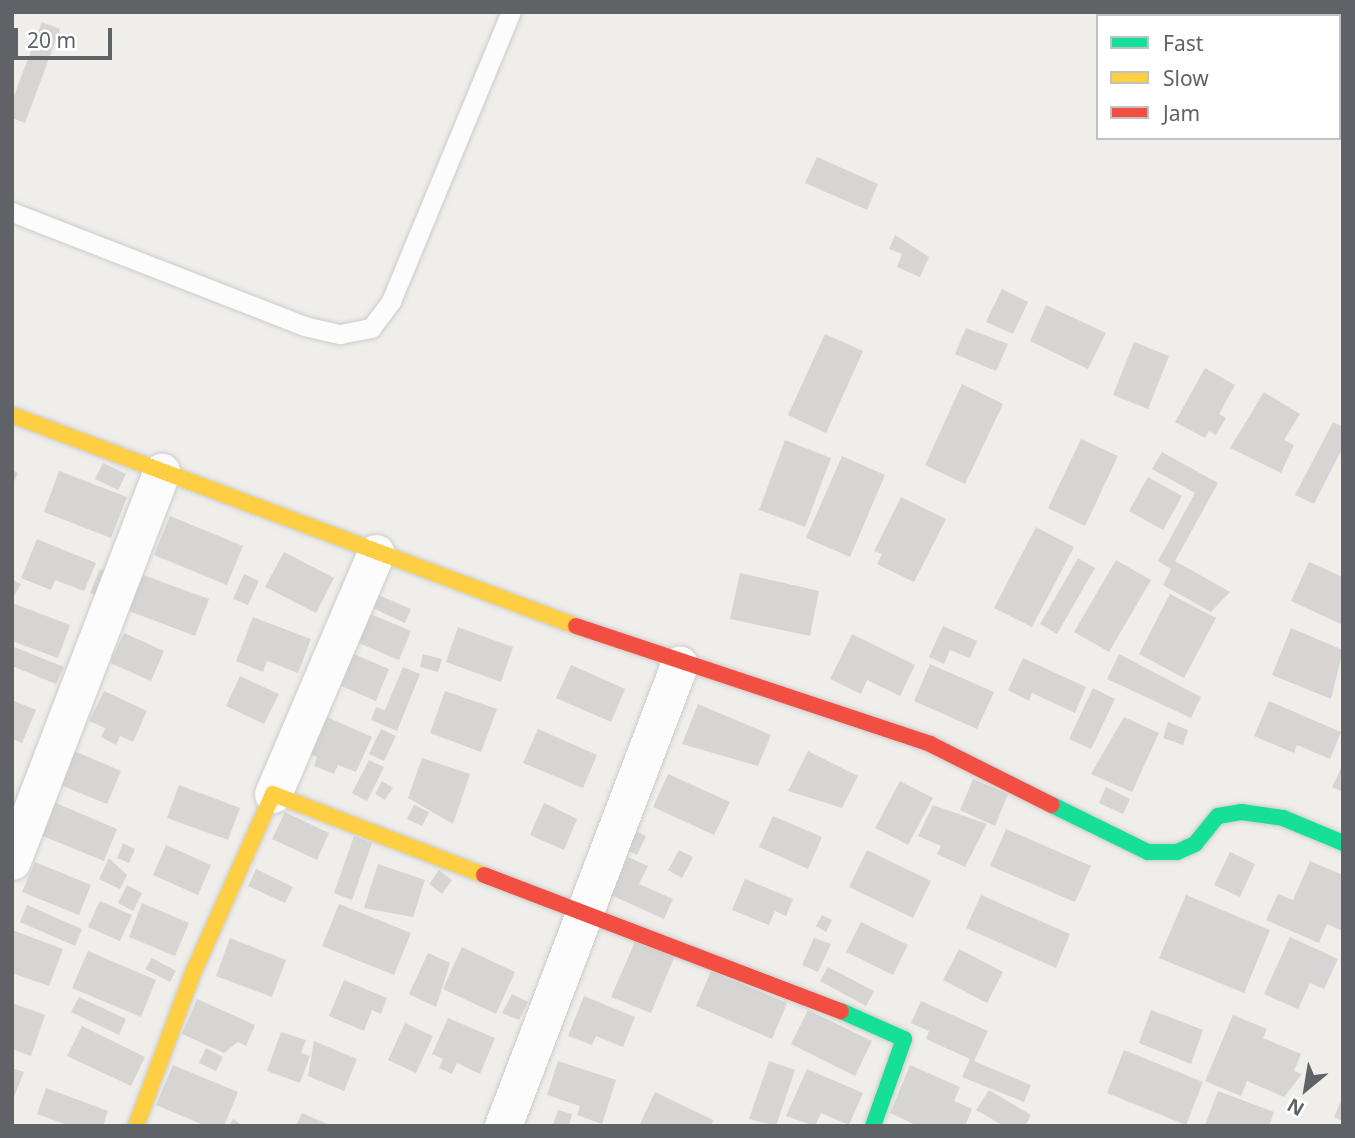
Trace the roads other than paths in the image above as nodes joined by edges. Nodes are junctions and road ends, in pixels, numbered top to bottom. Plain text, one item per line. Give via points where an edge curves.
1 (511, 12) edge
2 (12, 212) edge
3 (12, 415) edge
4 (161, 472) junction
5 (376, 553) junction
6 (679, 664) junction
7 (273, 794) junction
8 (1343, 844) edge
9 (12, 861) edge
10 (587, 911) junction
11 (136, 1126) edge
12 (503, 1126) edge
13 (873, 1126) edge

1 - 2 lane via 391,301 371,328 340,334 304,326
3 - 4 street
4 - 5 street
4 - 9 street
5 - 6 street
5 - 7 street
6 - 8 street via 930,744 1148,852 1177,852 1195,844 1218,816 1241,812 1283,818
6 - 10 street
7 - 10 street
7 - 11 street via 193,973
10 - 12 street
10 - 13 street via 904,1039

